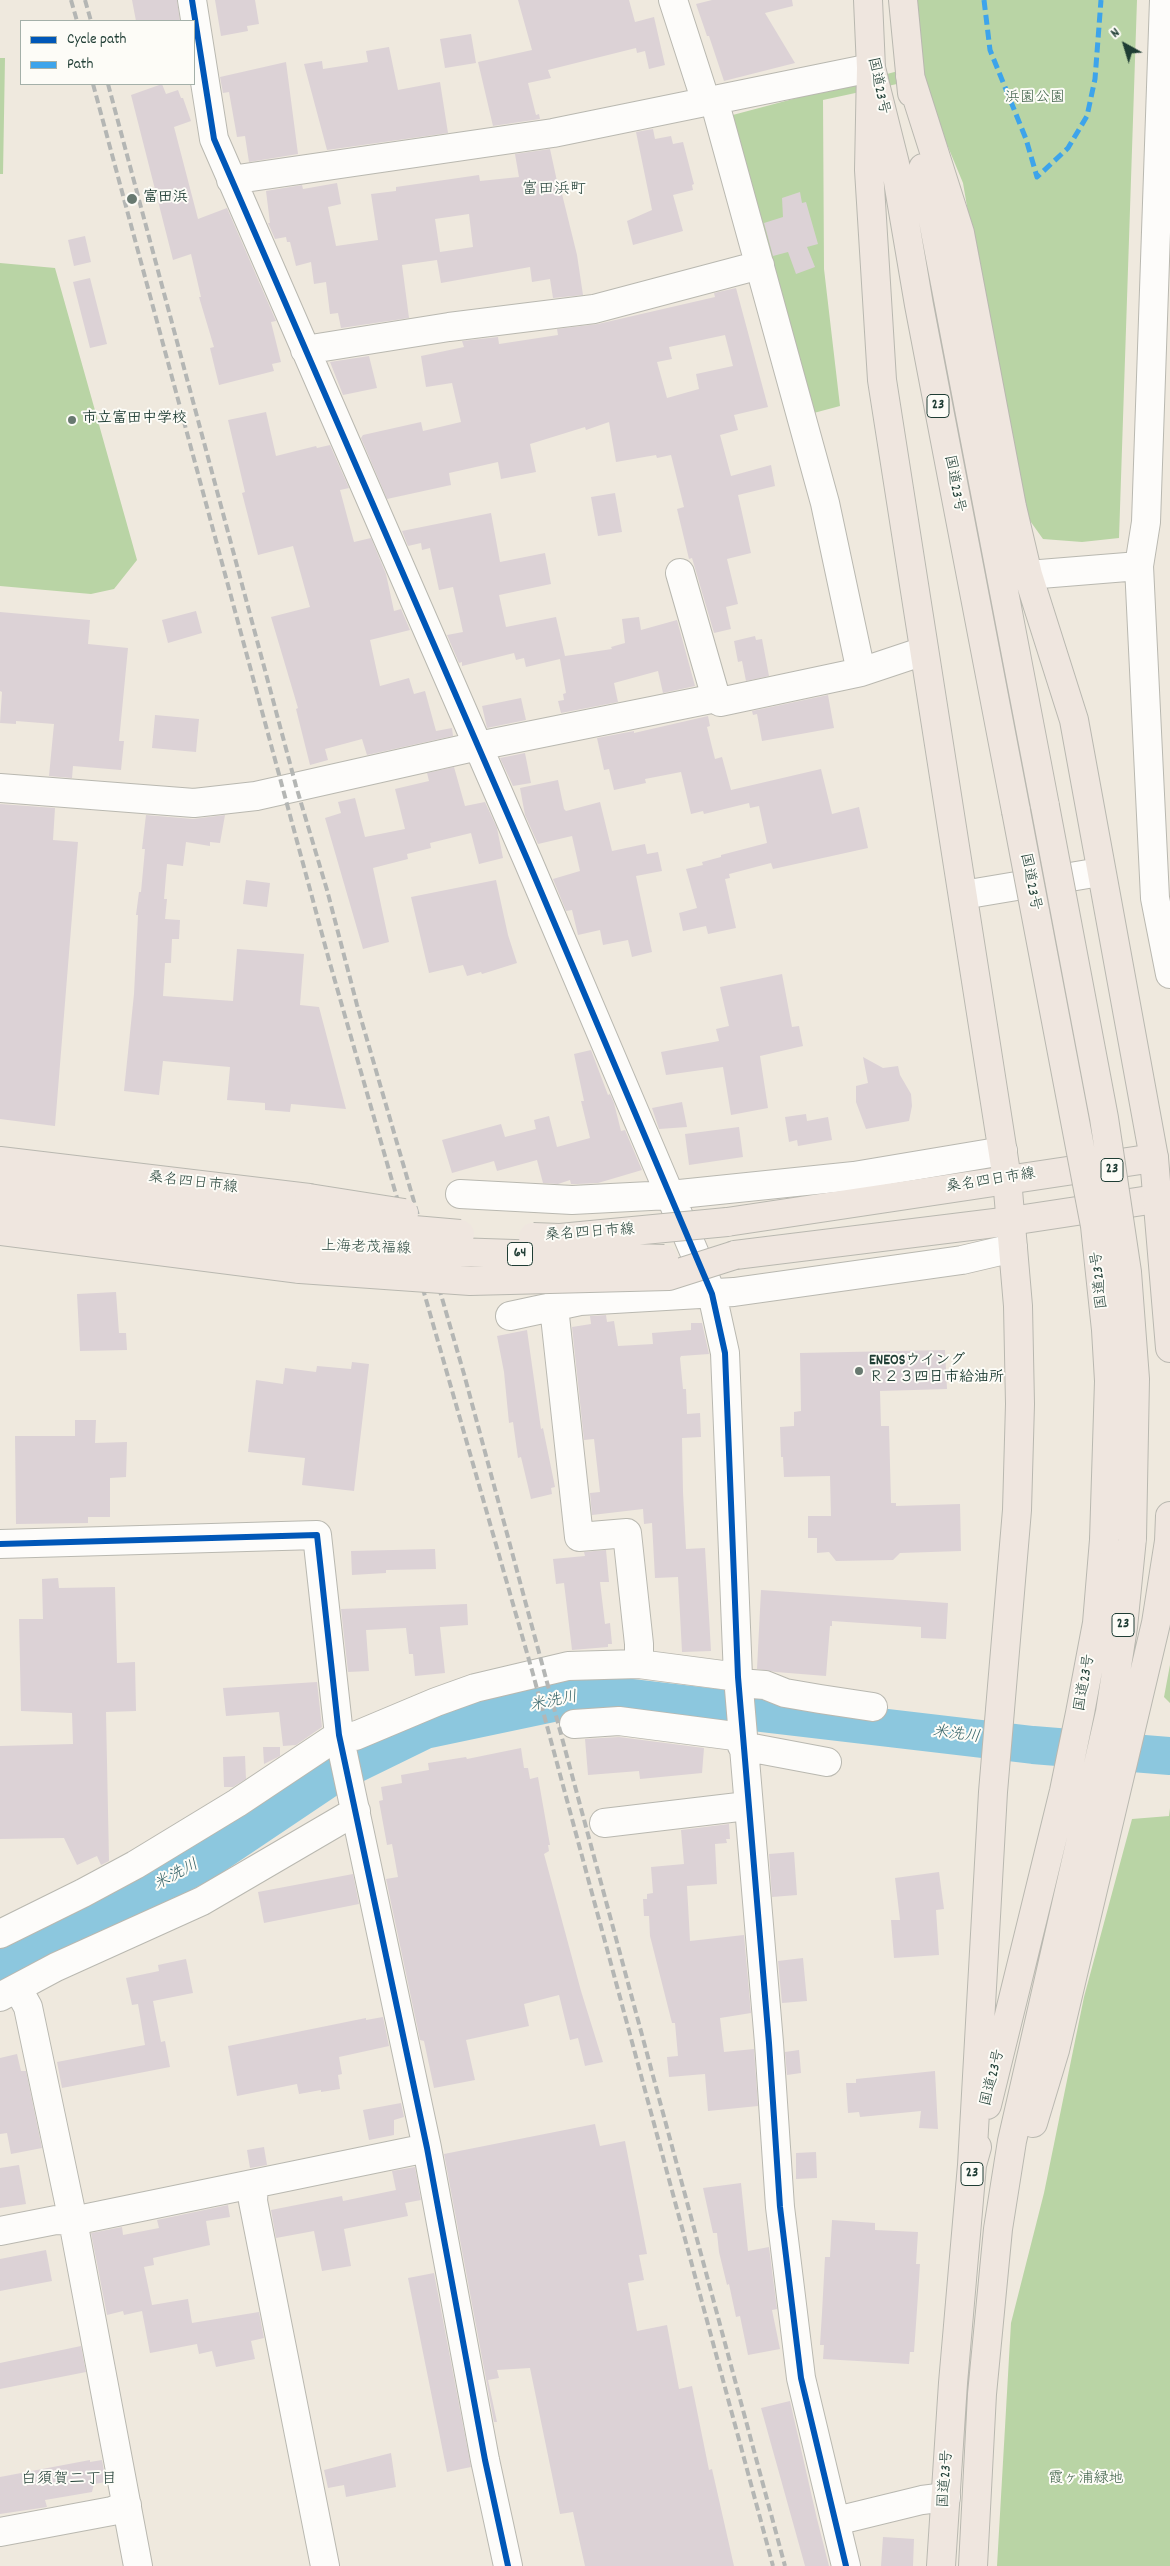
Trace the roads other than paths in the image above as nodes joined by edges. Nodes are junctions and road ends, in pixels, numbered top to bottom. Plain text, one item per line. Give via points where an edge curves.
1 (192, 0) edge
2 (673, 0) edge
3 (868, 0) edge
4 (903, 0) edge
5 (1164, 0) edge
6 (871, 68) junction
7 (910, 76) junction
8 (710, 101) junction
9 (1164, 175) edge
10 (231, 180) junction
11 (760, 266) junction
12 (305, 350) junction
13 (1138, 566) junction
14 (680, 573) dead end
15 (1028, 575) junction
16 (924, 651) junction
17 (861, 672) junction
18 (720, 702) dead end
19 (478, 746) junction
20 (0, 788) edge
21 (1100, 872) junction
22 (963, 895) junction
23 (1163, 897) edge
24 (1170, 974) edge
25 (1003, 1151) junction
26 (1162, 1157) edge
27 (0, 1161) edge
28 (1007, 1179) junction
29 (0, 1184) edge
30 (460, 1194) dead end
31 (670, 1195) junction
32 (1163, 1198) edge
33 (31, 1200) junction
34 (572, 1200) junction
35 (0, 1208) edge
36 (1011, 1221) junction
37 (0, 1231) edge
38 (306, 1234) junction
39 (442, 1234) joint
40 (1013, 1248) junction
41 (712, 1294) junction
42 (580, 1301) junction
43 (554, 1307) junction
44 (510, 1316) dead end
45 (1170, 1348) edge
46 (1170, 1516) edge
47 (0, 1544) edge
48 (639, 1664) junction
49 (739, 1683) junction
50 (873, 1707) dead end
51 (1123, 1712) junction
52 (574, 1724) dead end
53 (340, 1738) junction
54 (742, 1741) junction
55 (827, 1762) dead end
56 (354, 1804) junction
57 (747, 1806) junction
58 (604, 1823) dead end
59 (0, 1934) edge
60 (9, 1993) edge
61 (427, 2148) junction
62 (972, 2165) junction
63 (254, 2184) junction
64 (73, 2221) junction
65 (0, 2231) edge
66 (946, 2497) junction
67 (127, 2505) junction
68 (836, 2521) junction
69 (0, 2532) edge
70 (138, 2566) edge
71 (325, 2566) edge
72 (508, 2566) edge
73 (846, 2566) edge
74 (941, 2566) edge
75 (973, 2566) edge

1 - 10 street via 214,140
2 - 8 street
3 - 6 main road, 国道23号 / 23
4 - 7 main road, 国道23号 / 23
5 - 9 street
6 - 8 street
6 - 16 main road via 869,170 882,380
6 - 62 main road, 国道23号 / 23, bridge via 895,164 1097,1243 1109,1381 1104,1540 1096,1623 1064,1791
7 - 15 main road via 960,233
7 - 51 main road, 国道23号 / 23, bridge via 923,165 1104,1118 1127,1272 1135,1379 1132,1538 1123,1627
8 - 10 street via 553,133
8 - 11 street
9 - 13 street via 1146,522
10 - 12 street
11 - 12 street via 594,309
11 - 17 street via 825,504
12 - 19 street
13 - 15 street
13 - 23 street
14 - 19 street via 716,698
15 - 21 main road via 1074,720
16 - 17 street
16 - 22 main road
17 - 18 street
19 - 20 street via 256,796 194,803
19 - 31 street
21 - 22 street
21 - 26 main road
22 - 25 main road
23 - 24 street
25 - 28 main road
25 - 31 street via 854,1176
26 - 28 main road, 桑名四日市線
26 - 32 main road
27 - 38 main road, 桑名四日市線
28 - 36 main road
28 - 39 main road, 桑名四日市線, bridge via 727,1222 560,1238
29 - 33 main road, 上海老茂福線 / 64
30 - 34 street
31 - 34 street
31 - 41 street
32 - 36 main road
32 - 45 main road
33 - 35 main road, 上海老茂福線 / 64
33 - 38 main road, 上海老茂福線 / 64
34 - 42 street
36 - 38 main road, 上海老茂福線 / 64, bridge via 735,1255 658,1260
36 - 40 main road
37 - 38 main road
38 - 39 main road, 上海老茂福線 / 64, bridge
40 - 41 street via 962,1260
40 - 62 main road via 1018,1306 1017,1510 993,1792
41 - 42 street
41 - 49 street via 725,1353
42 - 43 street
43 - 44 street
43 - 48 street via 578,1537 627,1533 640,1644
46 - 51 main road via 1156,1623
47 - 53 street via 317,1535
48 - 49 street
48 - 53 street via 568,1666 544,1671 436,1702 355,1736
49 - 50 street via 765,1685 785,1693
49 - 54 street
51 - 75 main road, 国道23号 / 23 via 1055,2050 1014,2190 988,2317
52 - 54 street via 619,1721
53 - 56 street
53 - 59 street via 136,1865
54 - 55 street
54 - 57 street
56 - 60 street via 202,1900 56,1967
56 - 61 street
57 - 58 street
57 - 68 street via 780,2207 800,2378
60 - 64 street via 28,2007
61 - 63 street
61 - 72 street
62 - 66 main road, 国道23号 / 23
63 - 64 street
63 - 71 street via 253,2201
64 - 65 street via 56,2220
64 - 67 street
66 - 68 street
66 - 74 main road, 国道23号 / 23
67 - 69 street via 112,2511
67 - 70 street
68 - 73 street

